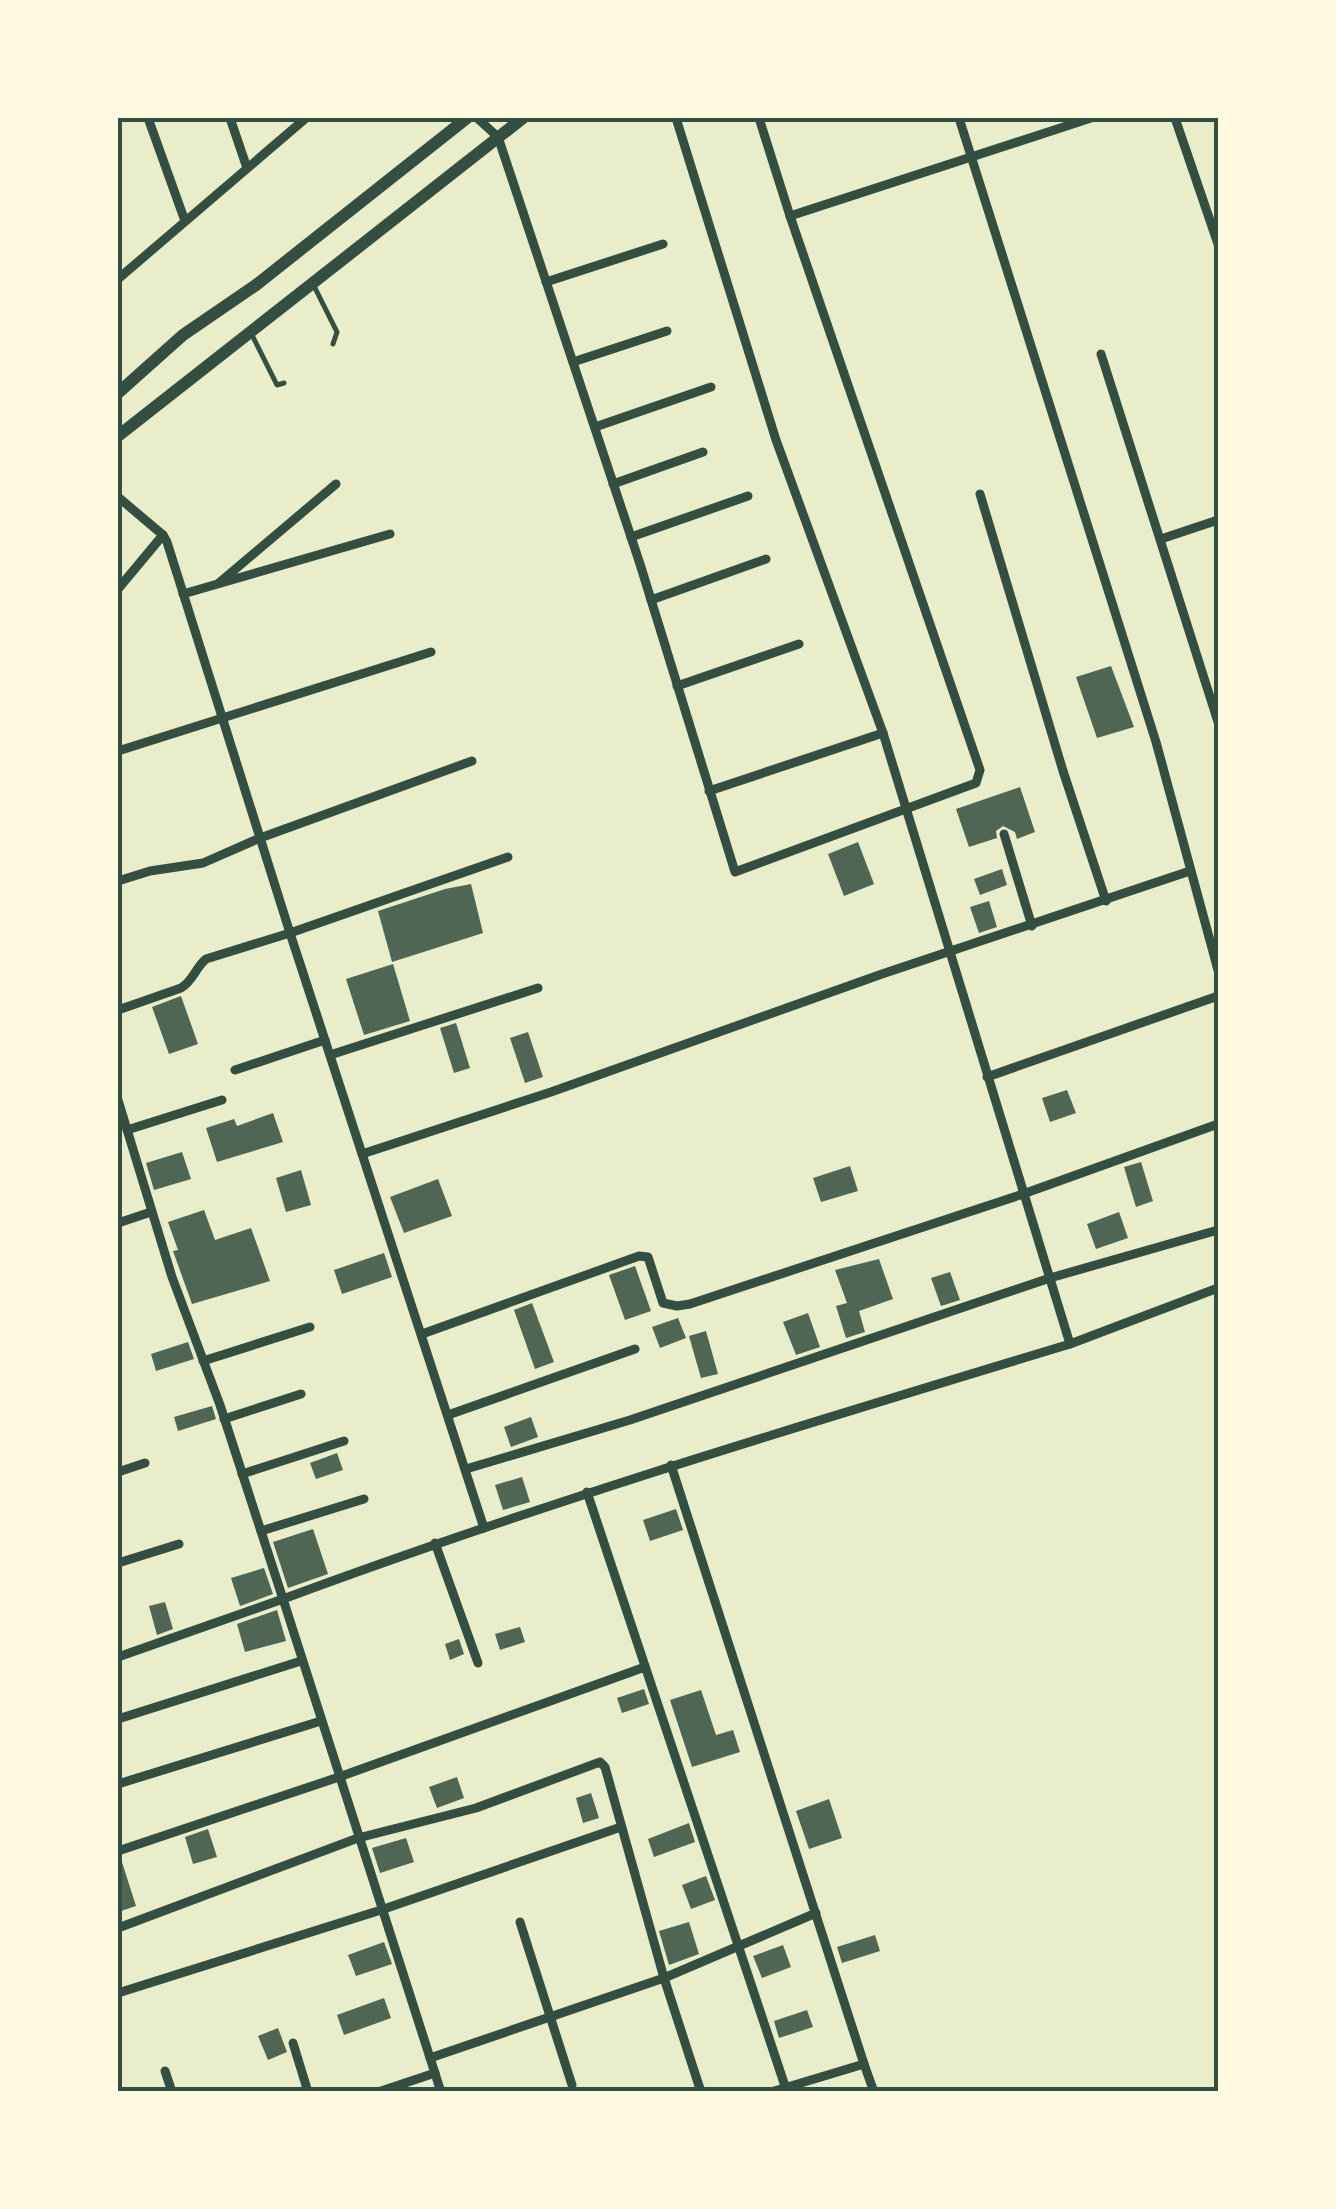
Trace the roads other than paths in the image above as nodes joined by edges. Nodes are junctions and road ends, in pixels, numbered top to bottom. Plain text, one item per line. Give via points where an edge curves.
1 (148, 118) edge
2 (230, 118) edge
3 (306, 118) edge
4 (467, 118) edge
5 (477, 118) edge
6 (523, 118) edge
7 (676, 118) edge
8 (759, 118) edge
9 (959, 118) edge
10 (1092, 118) edge
11 (1175, 118) edge
12 (498, 137) junction
13 (972, 157) junction
14 (247, 168) junction
15 (790, 216) junction
16 (185, 221) junction
17 (662, 244) dead end
18 (1218, 244) edge
19 (143, 256) junction
20 (118, 266) edge
21 (118, 278) edge
22 (546, 282) junction
23 (313, 284) junction
24 (667, 332) dead end
25 (251, 333) junction
26 (333, 344) dead end
27 (1101, 354) dead end
28 (573, 362) junction
29 (284, 383) dead end
30 (711, 387) dead end
31 (118, 393) edge
32 (595, 427) junction
33 (118, 436) edge
34 (703, 452) dead end
35 (336, 484) dead end
36 (614, 484) junction
37 (980, 494) dead end
38 (748, 496) dead end
39 (118, 498) edge
40 (1218, 520) edge
41 (390, 534) dead end
42 (163, 535) junction
43 (631, 537) junction
44 (1160, 540) junction
45 (766, 559) dead end
46 (216, 586) junction
47 (118, 588) edge
48 (183, 594) junction
49 (651, 600) junction
50 (800, 644) dead end
51 (431, 652) dead end
52 (677, 686) junction
53 (222, 719) junction
54 (1218, 722) edge
55 (883, 732) junction
56 (118, 752) edge
57 (472, 761) dead end
58 (709, 791) junction
59 (906, 806) junction
60 (1004, 834) dead end
61 (260, 838) junction
62 (508, 856) dead end
63 (1190, 871) junction
64 (118, 882) edge
65 (1106, 901) junction
66 (1032, 926) junction
67 (290, 933) junction
68 (952, 953) junction
69 (1218, 970) edge
70 (538, 988) dead end
71 (1218, 996) edge
72 (118, 1010) edge
73 (325, 1040) junction
74 (330, 1055) junction
75 (235, 1070) dead end
76 (988, 1077) junction
77 (222, 1100) dead end
78 (118, 1102) edge
79 (1218, 1124) edge
80 (127, 1130) junction
81 (362, 1154) junction
82 (1022, 1194) junction
83 (151, 1212) junction
84 (118, 1223) edge
85 (1218, 1230) edge
86 (1050, 1278) junction
87 (1218, 1288) edge
88 (310, 1327) dead end
89 (422, 1334) junction
90 (1070, 1344) junction
91 (635, 1349) dead end
92 (203, 1361) junction
93 (301, 1394) dead end
94 (448, 1416) junction
95 (224, 1420) junction
96 (344, 1441) dead end
97 (145, 1463) dead end
98 (672, 1465) junction
99 (466, 1469) junction
100 (118, 1472) edge
101 (242, 1474) junction
102 (587, 1492) junction
103 (364, 1499) dead end
104 (484, 1528) junction
105 (261, 1532) junction
106 (435, 1542) junction
107 (180, 1544) dead end
108 (118, 1563) edge
109 (283, 1599) junction
110 (118, 1657) edge
111 (301, 1661) junction
112 (478, 1664) dead end
113 (645, 1667) junction
114 (118, 1719) edge
115 (322, 1722) junction
116 (338, 1777) junction
117 (118, 1784) edge
118 (621, 1827) junction
119 (358, 1838) junction
120 (118, 1851) edge
121 (380, 1910) junction
122 (816, 1913) junction
123 (520, 1922) dead end
124 (118, 1928) edge
125 (738, 1948) junction
126 (664, 1978) junction
127 (118, 1993) edge
128 (551, 2016) junction
129 (293, 2043) dead end
130 (430, 2058) junction
131 (864, 2064) junction
132 (165, 2072) dead end
133 (435, 2073) junction
134 (572, 2085) dead end
135 (786, 2089) edge
136 (172, 2092) edge
137 (308, 2092) edge
138 (378, 2092) edge
139 (441, 2092) edge
140 (701, 2092) edge
141 (771, 2092) edge
142 (874, 2092) edge

1 - 16 street
2 - 14 street
3 - 14 street
4 - 31 main road
5 - 12 street
6 - 12 main road
7 - 55 street via 776,440
8 - 15 street
9 - 13 street
10 - 13 street
11 - 18 street
12 - 22 street
12 - 23 main road
13 - 15 street
13 - 63 street via 1156,742
14 - 16 street
15 - 59 street via 980,770 976,782
16 - 19 street
17 - 22 street
19 - 20 street
19 - 21 street
22 - 28 street
23 - 25 main road
23 - 26 lane via 337,332
24 - 28 street
25 - 29 lane via 272,378
25 - 33 main road
27 - 44 street
28 - 32 street
30 - 32 street
32 - 36 street
34 - 36 street
35 - 46 street
36 - 43 street
37 - 65 street
38 - 43 street
39 - 42 street
40 - 44 street
41 - 46 street
42 - 47 street
42 - 48 street
43 - 49 street
44 - 54 street
45 - 49 street
46 - 48 street
48 - 53 street
49 - 52 street
50 - 52 street
51 - 53 street
52 - 58 street
53 - 56 street
53 - 61 street
55 - 58 street
55 - 59 street
57 - 61 street
58 - 59 street via 735,872
59 - 68 street
60 - 66 street
61 - 64 street via 203,863
61 - 67 street
62 - 67 street
63 - 65 street
63 - 69 street
65 - 66 street
66 - 68 street
67 - 72 street via 206,958 181,988
67 - 73 street
68 - 76 street
68 - 81 street
70 - 74 street
71 - 76 street
73 - 74 street
73 - 75 street
74 - 81 street
76 - 82 street
77 - 80 street
78 - 80 street
79 - 82 street
80 - 83 street
81 - 89 street
82 - 86 street
82 - 89 street via 690,1304 664,1303 648,1258 639,1256
83 - 84 street
83 - 92 street
85 - 86 street
86 - 90 street
86 - 99 street
87 - 90 street
88 - 92 street
89 - 94 street
90 - 98 street
91 - 94 street
92 - 95 street
93 - 95 street
94 - 99 street
95 - 101 street
96 - 101 street
97 - 100 street
98 - 102 street
98 - 122 street
99 - 104 street
101 - 105 street
102 - 104 street
102 - 113 street
103 - 105 street
104 - 106 street
105 - 109 street
106 - 109 street
106 - 112 street
107 - 108 street
109 - 110 street
109 - 111 street
111 - 114 street
111 - 115 street
113 - 116 street
113 - 125 street
115 - 116 street
115 - 117 street
116 - 119 street
116 - 120 street
118 - 119 street via 600,1762 476,1808
118 - 121 street
118 - 126 street
119 - 121 street
119 - 124 street
121 - 127 street
121 - 130 street
122 - 125 street
122 - 131 street
123 - 128 street
125 - 126 street
125 - 135 street
126 - 128 street
126 - 140 street
128 - 130 street
128 - 134 street
129 - 137 street
130 - 133 street
131 - 135 street
131 - 142 street
132 - 136 street
133 - 138 street
133 - 139 street
135 - 141 street

